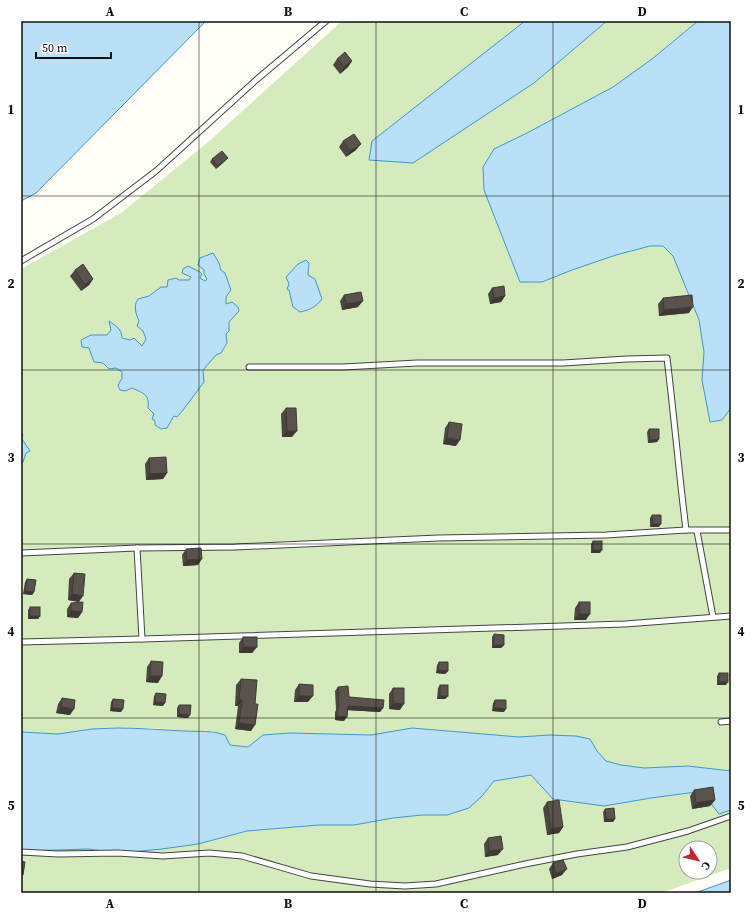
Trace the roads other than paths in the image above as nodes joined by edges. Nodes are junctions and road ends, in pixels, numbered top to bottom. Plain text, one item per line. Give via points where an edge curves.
1 (326, 21) edge
2 (21, 261) edge
3 (248, 367) dead end
4 (686, 530) junction
5 (697, 530) junction
6 (731, 530) edge
7 (137, 548) junction
8 (21, 553) edge
9 (731, 616) edge
10 (713, 617) junction
11 (142, 640) junction
12 (21, 642) edge
13 (731, 721) edge
14 (721, 722) dead end
15 (731, 816) edge
16 (21, 852) edge

1 - 2 lane via 256,80 156,171 93,219
3 - 4 lane via 563,363 667,358
4 - 5 lane
4 - 7 lane via 606,535
5 - 6 lane
5 - 10 lane
7 - 8 lane
7 - 11 lane
9 - 10 lane
10 - 11 lane via 625,624
11 - 12 lane
13 - 14 lane
15 - 16 lane via 688,831 627,847 540,861 436,884 405,886 311,876 242,856 209,853 163,856

